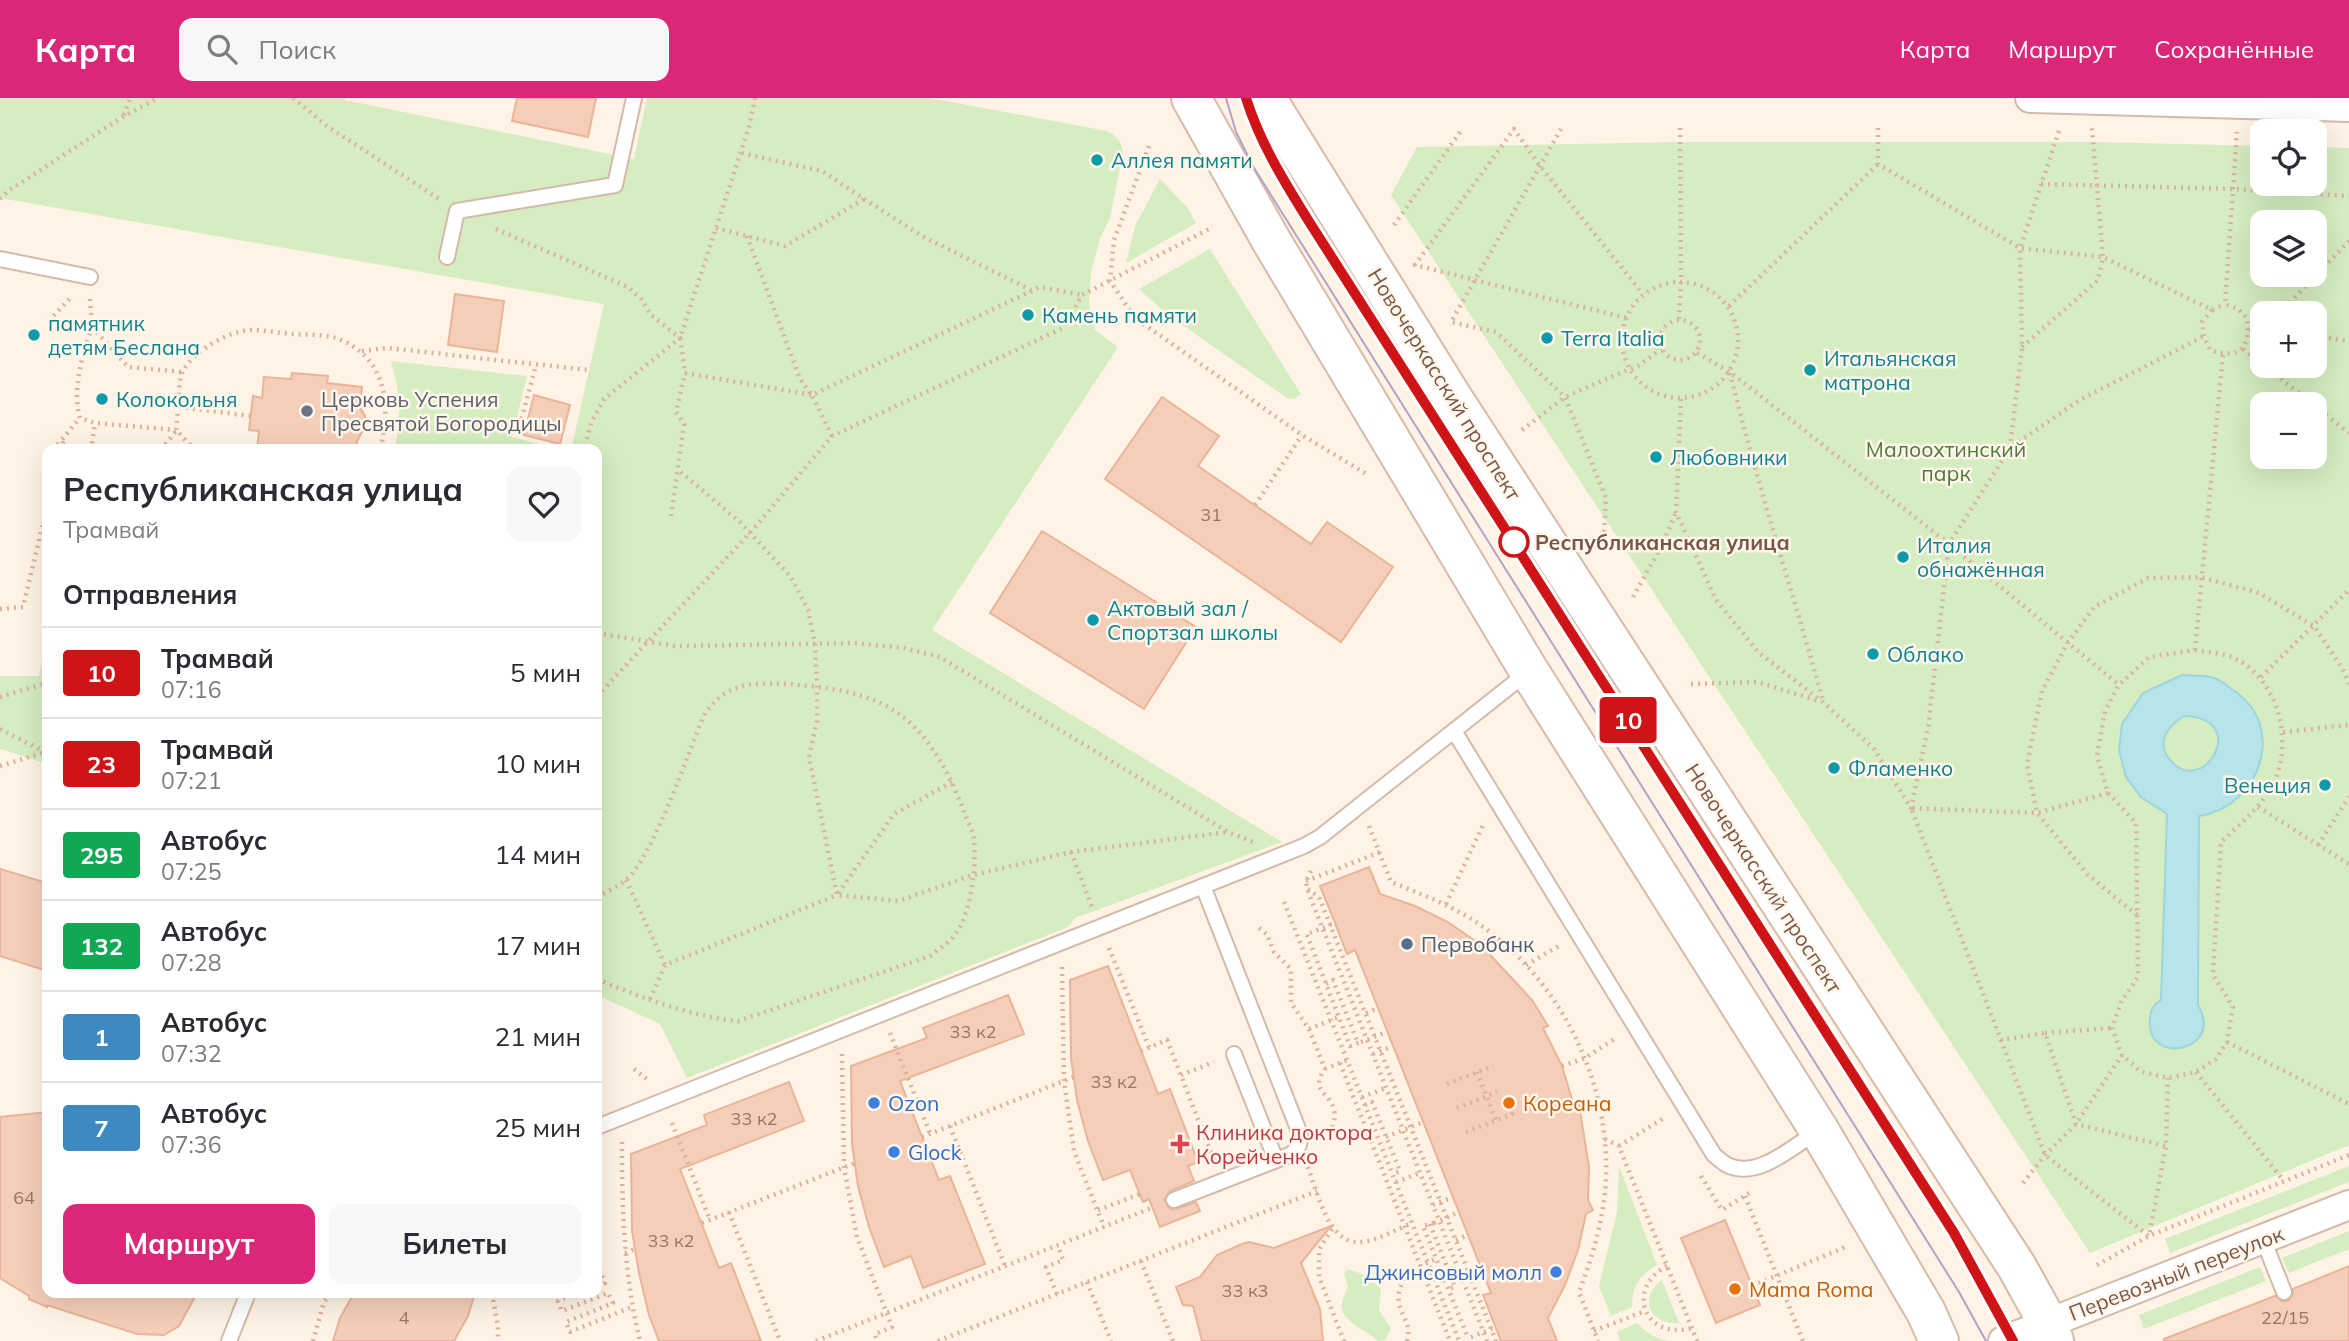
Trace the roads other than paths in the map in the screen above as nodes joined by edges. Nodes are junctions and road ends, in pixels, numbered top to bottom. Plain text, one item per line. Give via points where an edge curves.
1 (634, 98) edge
2 (1191, 98) edge
3 (1266, 98) edge
4 (2030, 98) edge
5 (2073, 98) edge
6 (2349, 107) edge
7 (447, 257) dead end
8 (0, 259) edge
9 (90, 277) road end
10 (1529, 671) junction
11 (1454, 731) junction
12 (1203, 886) junction
13 (1234, 1054) road end
14 (602, 1125) edge
15 (1819, 1130) junction
16 (1276, 1160) junction
17 (1174, 1199) road end
18 (2349, 1205) edge
19 (2263, 1239) junction
20 (2284, 1292) dead end
21 (246, 1298) edge
22 (2051, 1332) edge
23 (229, 1341) edge
24 (1939, 1341) edge
25 (2003, 1341) edge

1 - 7 lane via 615,185 457,211
2 - 10 main road
3 - 22 main road, Новочеркасский проспект via 1491,457 2017,1267
4 - 5 street
5 - 6 street
8 - 9 lane
10 - 11 lane
10 - 15 main road
11 - 12 lane via 1321,837
11 - 15 lane via 1714,1155 1744,1169 1762,1166
12 - 14 lane
12 - 16 lane via 1300,1134 1292,1153
13 - 16 lane
15 - 24 main road
16 - 17 lane
18 - 19 street, Перевозный переулок
19 - 20 lane
19 - 22 street, Перевозный переулок
21 - 23 lane
22 - 25 street, Перевозный переулок

